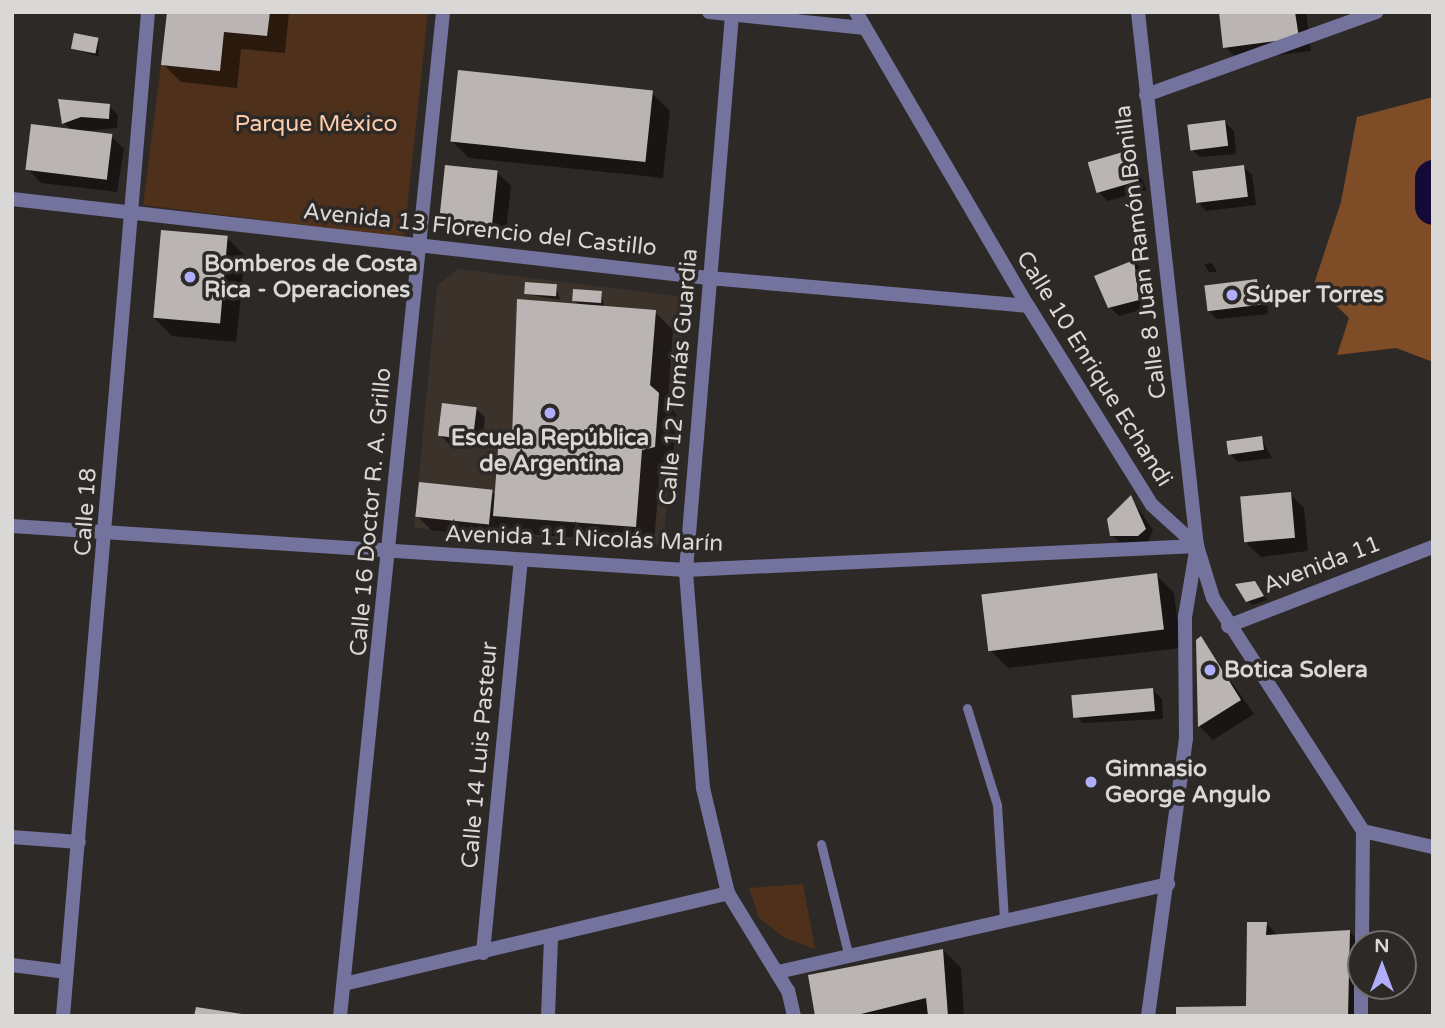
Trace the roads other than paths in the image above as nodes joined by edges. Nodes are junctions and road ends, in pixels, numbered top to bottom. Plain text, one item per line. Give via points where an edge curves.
1 (148, 12) edge
2 (443, 12) edge
3 (709, 12) edge
4 (856, 12) edge
5 (1138, 12) edge
6 (1377, 12) edge
7 (732, 15) junction
8 (865, 28) junction
9 (1146, 95) junction
10 (12, 199) edge
11 (131, 213) junction
12 (419, 246) junction
13 (709, 278) junction
14 (1028, 306) junction
15 (12, 526) edge
16 (107, 533) junction
17 (1197, 546) junction
18 (1433, 547) edge
19 (392, 553) junction
20 (521, 561) junction
21 (686, 570) junction
22 (1228, 626) junction
23 (967, 708) dead end
24 (1363, 831) junction
25 (12, 837) edge
26 (79, 842) junction
27 (821, 844) dead end
28 (1433, 847) edge
29 (1167, 884) junction
30 (728, 893) junction
31 (1004, 921) junction
32 (1362, 930) edge
33 (551, 937) junction
34 (483, 953) junction
35 (849, 957) junction
36 (12, 965) edge
37 (67, 972) junction
38 (778, 972) junction
39 (344, 984) junction
40 (63, 1016) edge
41 (341, 1016) edge
42 (548, 1016) edge
43 (794, 1016) edge
44 (1148, 1016) edge

1 - 11 street, Calle 18
2 - 12 street, Calle 16 Doctor R. A. Grillo
3 - 7 street
4 - 8 street, Calle 10 Enrique Echandi
5 - 9 street, Calle 8 Juan Ramón Bonilla
6 - 9 street
7 - 8 street
7 - 13 street, Calle 12 Tomás Guardia
8 - 14 street, Calle 10 Enrique Echandi
9 - 17 street, Calle 8 Juan Ramón Bonilla
10 - 11 street, Avenida 13 Florencio del Castillo
11 - 12 street, Avenida 13 Florencio del Castillo
11 - 16 street, Calle 18
12 - 13 street, Avenida 13 Florencio del Castillo
12 - 19 street, Calle 16 Doctor R. A. Grillo
13 - 14 street, Avenida 13 Florencio del Castillo
13 - 21 street, Calle 12 Tomás Guardia
14 - 17 street, Calle 10 Enrique Echandi via 1152,505
15 - 16 street, Avenida 11 Nicolás Marín
16 - 19 street, Avenida 11 Nicolás Marín
16 - 26 street, Calle 18
17 - 21 street, Avenida 11 Nicolás Marín
17 - 22 street, Calle 8 Juan Ramón Bonilla
17 - 29 street via 1185,617 1186,738
18 - 22 street, Avenida 11
19 - 20 street, Avenida 11 Nicolás Marín
19 - 39 street, Calle 16 Doctor R. A. Grillo
20 - 21 street, Avenida 11 Nicolás Marín
20 - 34 street, Calle 14 Luis Pasteur
21 - 30 street, Calle 12 Tomás Guardia via 700,764
22 - 24 street, Calle 8 Juan Ramón Bonilla
23 - 31 lane via 997,805
24 - 28 street
24 - 32 street
25 - 26 street
26 - 37 street, Calle 18
27 - 35 lane
29 - 31 street
29 - 44 street
30 - 33 street
30 - 38 street, Calle 12 Tomás Guardia
31 - 35 street
33 - 34 street
33 - 42 street
34 - 39 street
35 - 38 street
36 - 37 street
37 - 40 street, Calle 18
38 - 43 street, Calle 12 Tomás Guardia
39 - 41 street, Calle 16 Doctor R. A. Grillo

